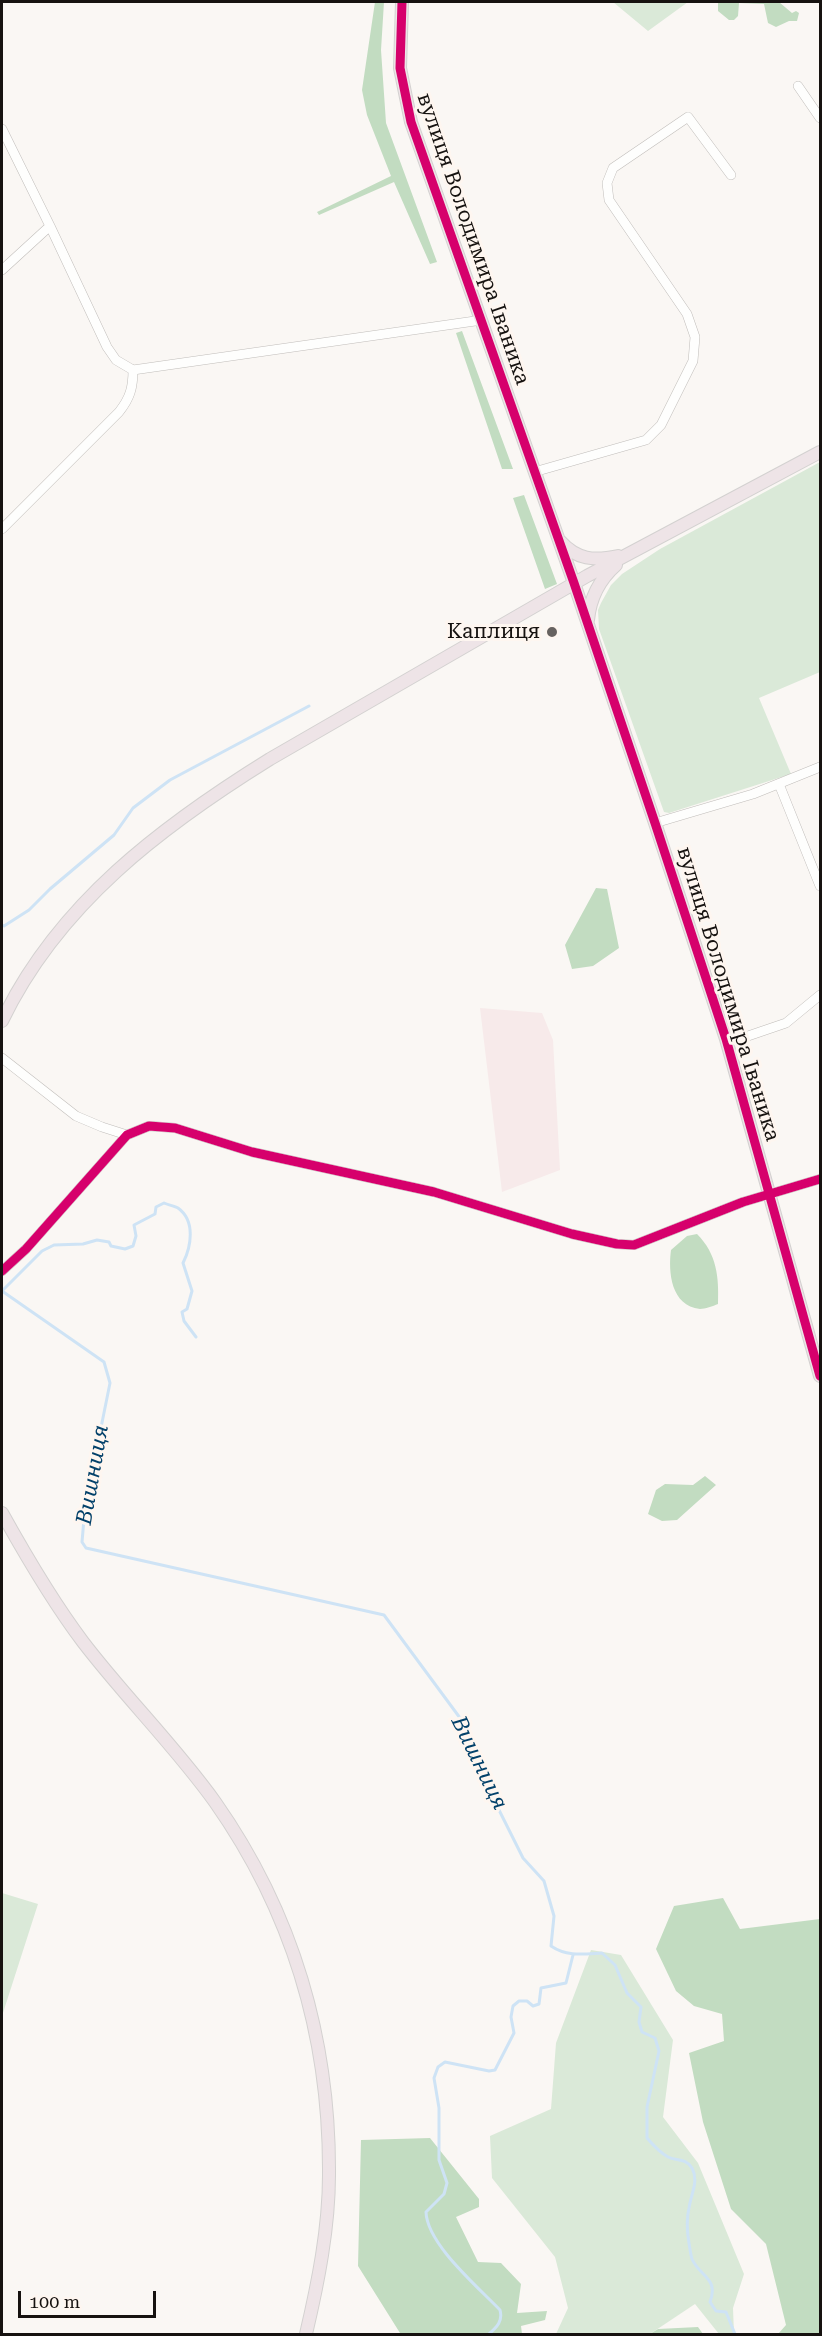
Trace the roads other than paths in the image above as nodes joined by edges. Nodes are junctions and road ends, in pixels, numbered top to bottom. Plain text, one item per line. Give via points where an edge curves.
1 (402, 2) edge
2 (798, 86) dead end
3 (820, 118) edge
4 (2, 129) edge
5 (731, 175) dead end
6 (50, 226) junction
7 (2, 270) edge
8 (482, 320) junction
9 (133, 370) junction
10 (820, 452) edge
11 (534, 472) junction
12 (2, 529) edge
13 (557, 537) junction
14 (630, 553) junction
15 (574, 583) junction
16 (588, 624) junction
17 (820, 767) edge
18 (779, 784) junction
19 (655, 823) junction
20 (818, 873) edge
21 (820, 886) edge
22 (820, 995) edge
23 (2, 1021) edge
24 (726, 1039) junction
25 (2, 1058) edge
26 (127, 1135) junction
27 (820, 1179) edge
28 (770, 1195) junction
29 (2, 1270) edge
30 (820, 1376) edge
31 (2, 1514) edge
32 (306, 2334) edge

1 - 8 main road, вулиця Володимира Іваника via 400,68 405,98
2 - 3 street
4 - 6 street
5 - 11 street via 688,117 608,176 606,191 616,210 687,314 696,343 690,369 655,433 646,440
6 - 7 street
6 - 9 street via 108,347 116,360
8 - 9 street
8 - 11 main road, вулиця Володимира Іваника
9 - 12 street via 131,392 119,412
10 - 14 main road
11 - 13 main road, вулиця Володимира Іваника
13 - 14 main road via 580,557 606,558
13 - 15 main road, вулиця Володимира Іваника
14 - 15 main road
14 - 16 main road via 602,580 593,597
15 - 16 main road, вулиця Володимира Іваника
15 - 23 main road via 270,759 174,823 88,898 33,967
16 - 19 main road, вулиця Володимира Іваника
17 - 18 street
18 - 19 street
18 - 20 street
19 - 24 main road, вулиця Володимира Іваника
20 - 21 street
22 - 24 street via 786,1023
24 - 28 main road, вулиця Володимира Іваника
25 - 26 street via 76,1116
26 - 28 street via 149,1126 175,1128 252,1152 434,1192 617,1244 634,1245 654,1239 743,1202
26 - 29 street via 26,1249
27 - 28 street
28 - 30 main road, вулиця Володимира Іваника
31 - 32 main road via 38,1577 83,1642 170,1744 252,1859 295,1954 323,2066 329,2175

